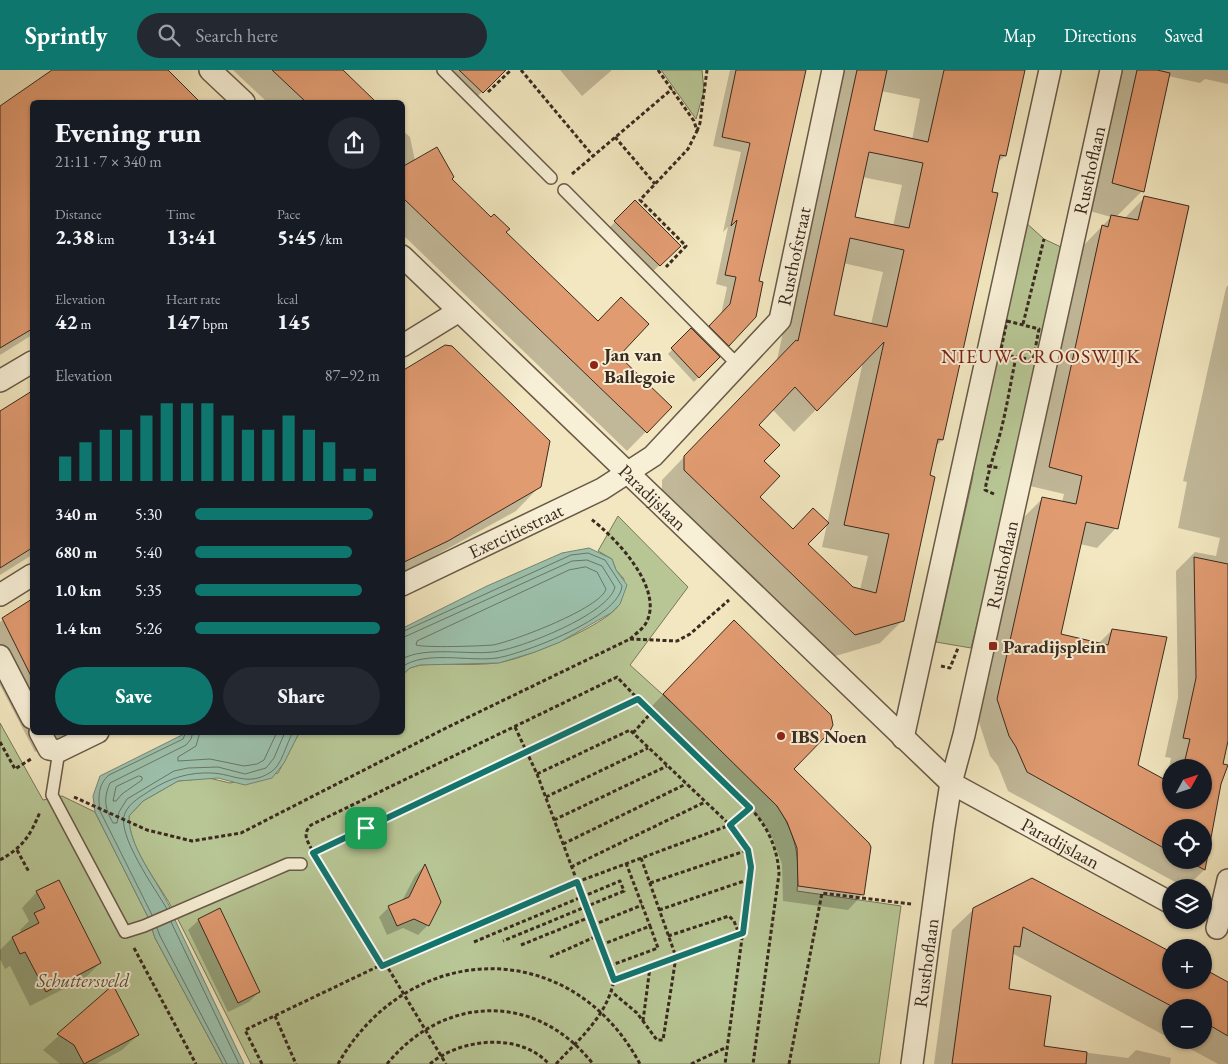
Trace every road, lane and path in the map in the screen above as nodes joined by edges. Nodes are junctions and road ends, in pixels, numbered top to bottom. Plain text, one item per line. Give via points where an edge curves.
1 (210, 70) edge
2 (443, 70) edge
3 (511, 70) edge
4 (520, 70) edge
5 (658, 70) edge
6 (706, 70) edge
7 (833, 70) edge
8 (1050, 70) edge
9 (1111, 70) edge
10 (672, 89) junction
11 (242, 100) edge
12 (476, 104) junction
13 (697, 131) junction
14 (615, 137) junction
15 (593, 156) junction
16 (567, 177) dead end
17 (551, 178) dead end
18 (655, 184) junction
19 (564, 190) dead end
20 (1044, 239) dead end
21 (405, 259) edge
22 (654, 280) junction
23 (459, 311) junction
24 (1023, 324) junction
25 (405, 344) edge
26 (1016, 357) junction
27 (30, 363) edge
28 (738, 365) junction
29 (0, 381) edge
30 (992, 438) dead end
31 (998, 441) junction
32 (1005, 442) dead end
33 (964, 457) junction
34 (988, 467) junction
35 (628, 473) junction
36 (1022, 475) junction
37 (992, 500) dead end
38 (577, 501) junction
39 (30, 576) edge
40 (405, 584) edge
41 (745, 587) junction
42 (0, 596) edge
43 (630, 639) junction
44 (961, 640) dead end
45 (0, 656) edge
46 (919, 662) junction
47 (638, 699) junction
48 (651, 713) junction
49 (30, 714) edge
50 (515, 727) junction
51 (633, 733) junction
52 (42, 735) edge
53 (92, 735) edge
54 (903, 738) junction
55 (0, 742) edge
56 (648, 748) junction
57 (59, 751) junction
58 (526, 751) junction
59 (667, 766) junction
60 (15, 769) dead end
61 (537, 774) junction
62 (686, 784) junction
63 (951, 784) junction
64 (52, 795) junction
65 (546, 797) junction
66 (84, 802) dead end
67 (706, 802) junction
68 (750, 808) junction
69 (554, 820) junction
70 (730, 825) junction
71 (563, 844) junction
72 (18, 850) junction
73 (748, 850) junction
74 (313, 853) junction
75 (641, 858) junction
76 (0, 860) edge
77 (626, 863) junction
78 (301, 864) joint
79 (571, 868) junction
80 (29, 872) dead end
81 (750, 879) junction
82 (1228, 880) edge
83 (577, 882) junction
84 (650, 883) junction
85 (582, 895) junction
86 (1162, 898) edge
87 (586, 906) junction
88 (642, 906) junction
89 (934, 907) junction
90 (659, 910) junction
91 (590, 917) junction
92 (593, 925) junction
93 (650, 926) junction
94 (1216, 927) edge
95 (125, 932) junction
96 (741, 933) junction
97 (597, 936) junction
98 (668, 936) junction
99 (503, 941) dead end
100 (474, 942) dead end
101 (522, 945) dead end
102 (601, 945) junction
103 (550, 957) dead end
104 (676, 957) junction
105 (383, 964) junction
106 (609, 966) junction
107 (650, 967) junction
108 (614, 980) junction
109 (612, 992) junction
110 (403, 993) junction
111 (603, 1013) junction
112 (274, 1016) junction
113 (643, 1021) junction
114 (424, 1028) junction
115 (575, 1043) junction
116 (727, 1046) junction
117 (440, 1056) junction
118 (196, 1064) edge
119 (262, 1064) edge
120 (296, 1064) edge
121 (338, 1064) edge
122 (387, 1064) edge
123 (430, 1064) edge
124 (446, 1064) edge
125 (549, 1064) edge
126 (556, 1064) edge
127 (593, 1064) edge
128 (640, 1064) edge
129 (691, 1064) edge
130 (725, 1064) edge
131 (754, 1064) edge
132 (789, 1064) edge
133 (912, 1064) edge

1 - 11 street
2 - 12 lane
3 - 12 path
4 - 15 path
5 - 10 path
6 - 13 path
7 - 28 street, Rusthofstraat via 780,320
8 - 33 street
9 - 36 street, Rusthoflaan
10 - 13 path via 694,121
10 - 14 path
12 - 17 lane
13 - 18 path via 688,149
14 - 15 path
14 - 18 path
15 - 16 path
18 - 22 path via 640,200 686,246
19 - 22 lane
20 - 24 path
21 - 23 street, Paradijslaan
22 - 28 lane
23 - 25 street
23 - 35 street, Paradijslaan
24 - 26 path via 1039,329 1033,360
24 - 26 path via 1007,321 1000,354
26 - 31 path
27 - 29 street
28 - 35 street, Rusthofstraat via 653,456
30 - 31 path
31 - 32 path
31 - 34 path
33 - 34 path
33 - 46 street
34 - 36 path via 1011,469
34 - 37 path via 985,490 994,494
35 - 38 street, Exercitiestraat
35 - 41 street, Paradijslaan
36 - 63 street, Rusthoflaan
38 - 40 street, Exercitiestraat
38 - 43 path via 591,519 628,553 645,584 649,614 646,623
39 - 42 street
41 - 43 path via 690,634 677,641
41 - 54 street, Paradijslaan
43 - 66 path via 241,833 192,841 147,830
44 - 46 path via 950,668
45 - 49 street
46 - 54 street
47 - 48 path
47 - 50 path via 617,677
47 - 58 path
48 - 51 path
48 - 68 path
50 - 58 path
50 - 74 path via 311,825 305,835
51 - 56 path
51 - 61 path via 630,730
52 - 57 street via 49,749
53 - 57 street
54 - 63 street
55 - 60 path
56 - 59 path
56 - 65 path
57 - 64 lane
58 - 61 path
58 - 74 path
59 - 62 path
59 - 69 path
61 - 65 path
62 - 67 path
62 - 71 path
63 - 86 street, Paradijslaan
63 - 89 street, Rusthoflaan
64 - 72 path via 46,797
64 - 95 lane
65 - 69 path
67 - 70 path
67 - 79 path
68 - 70 path
68 - 131 path via 775,848 779,874
69 - 71 path
70 - 73 path
70 - 75 path
71 - 79 path
72 - 76 path
72 - 80 path
73 - 81 path
73 - 84 path
74 - 78 path
74 - 105 path
75 - 77 path
75 - 84 path
77 - 83 path
77 - 88 path
78 - 95 lane via 288,864
79 - 83 path
81 - 90 path
81 - 96 path
82 - 94 street
83 - 85 path
83 - 105 path
84 - 90 path
85 - 87 path
85 - 87 path via 620,881 624,891
85 - 100 path
87 - 91 path
87 - 99 path
88 - 92 path
88 - 93 path
89 - 132 path via 822,893
89 - 133 street, Rusthoflaan
90 - 98 path
91 - 92 path
91 - 101 path
92 - 97 path
93 - 102 path
93 - 106 path via 658,948
95 - 118 path
96 - 98 path via 729,916
96 - 104 path
96 - 116 path
97 - 102 path
97 - 103 path
98 - 104 path
102 - 106 path
104 - 107 path
104 - 113 path via 663,1040 657,1040
105 - 110 path
105 - 112 path
106 - 108 path
107 - 108 path
107 - 113 path
108 - 109 path
109 - 111 path
109 - 113 path via 627,1002
110 - 111 path via 448,974 494,968 542,978 576,994
110 - 114 path
110 - 121 path via 364,1026
111 - 115 path
111 - 128 path via 625,1039
112 - 119 path via 245,1030
112 - 120 path
114 - 115 path via 460,1014 501,1011 538,1022
114 - 117 path
114 - 122 path
115 - 126 path
115 - 127 path
116 - 129 path
116 - 130 path
117 - 123 path
117 - 124 path
117 - 125 path via 476,1042 493,1042 530,1051

